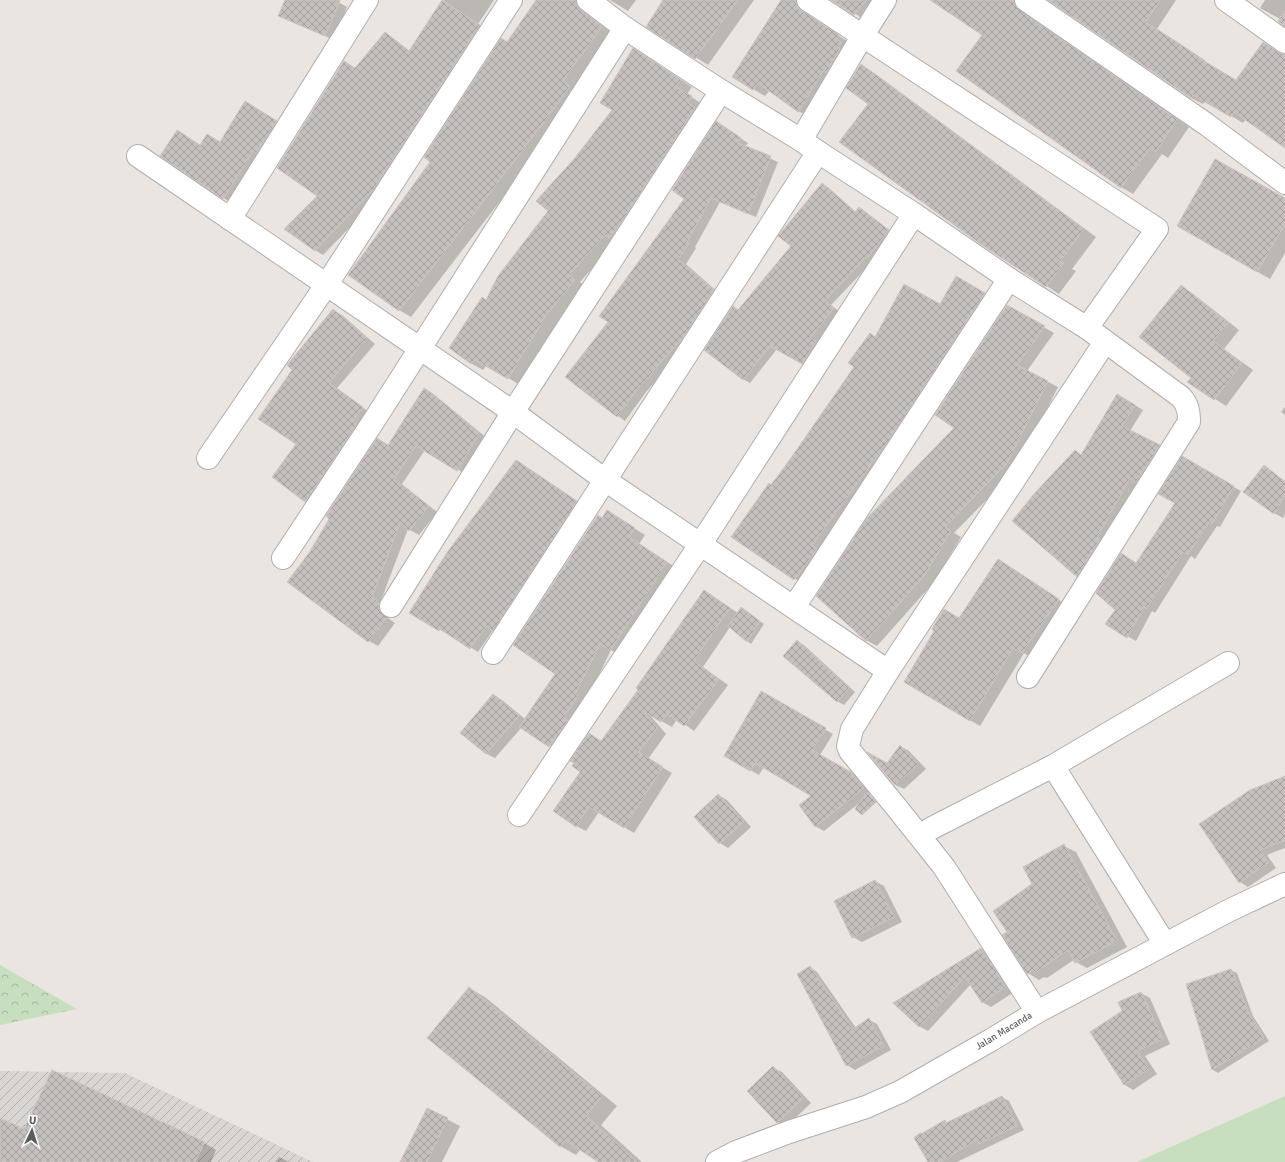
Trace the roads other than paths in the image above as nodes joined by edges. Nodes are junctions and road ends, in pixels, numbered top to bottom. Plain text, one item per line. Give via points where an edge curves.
1 (367, 0) edge
2 (511, 0) edge
3 (588, 0) edge
4 (808, 0) edge
5 (885, 0) edge
6 (1026, 0) edge
7 (1226, 0) edge
8 (625, 28) junction
9 (863, 35) junction
10 (1285, 42) edge
11 (721, 92) junction
12 (809, 146) junction
13 (138, 156) dead end
14 (1285, 183) edge
15 (914, 214) junction
16 (230, 219) junction
17 (1009, 279) junction
18 (327, 284) junction
19 (1087, 328) junction
20 (1105, 342) junction
21 (420, 347) junction
22 (513, 412) junction
23 (208, 458) dead end
24 (606, 480) junction
25 (700, 545) junction
26 (283, 558) dead end
27 (391, 606) dead end
28 (794, 607) junction
29 (493, 653) dead end
30 (1228, 663) dead end
31 (888, 671) junction
32 (1028, 677) dead end
33 (1053, 766) junction
34 (519, 815) dead end
35 (930, 829) dead end
36 (1285, 884) edge
37 (1165, 944) junction
38 (1037, 1012) junction
39 (717, 1162) edge

1 - 16 street
2 - 18 street
3 - 8 street
4 - 9 street
5 - 9 street
6 - 14 street via 1206,124
7 - 10 street
8 - 11 street
8 - 21 street
9 - 12 street
9 - 19 street via 1157,229
11 - 12 street
11 - 22 street
12 - 15 street
12 - 24 street
13 - 16 street
15 - 17 street
15 - 25 street
16 - 18 street
17 - 19 street
17 - 28 street
18 - 21 street
18 - 23 street
19 - 20 street
20 - 31 street
20 - 32 street via 1180,397 1189,412 1189,422
21 - 22 street
21 - 26 street
22 - 24 street
22 - 27 street
24 - 25 street
24 - 29 street
25 - 28 street
25 - 34 street
28 - 31 street
30 - 33 street
31 - 38 street via 852,729 848,746 850,751 944,867
33 - 35 street
33 - 37 street
36 - 37 street, Jalan Macanda
37 - 38 street, Jalan Macanda
38 - 39 street, Jalan Macanda via 900,1092 866,1107 736,1152

